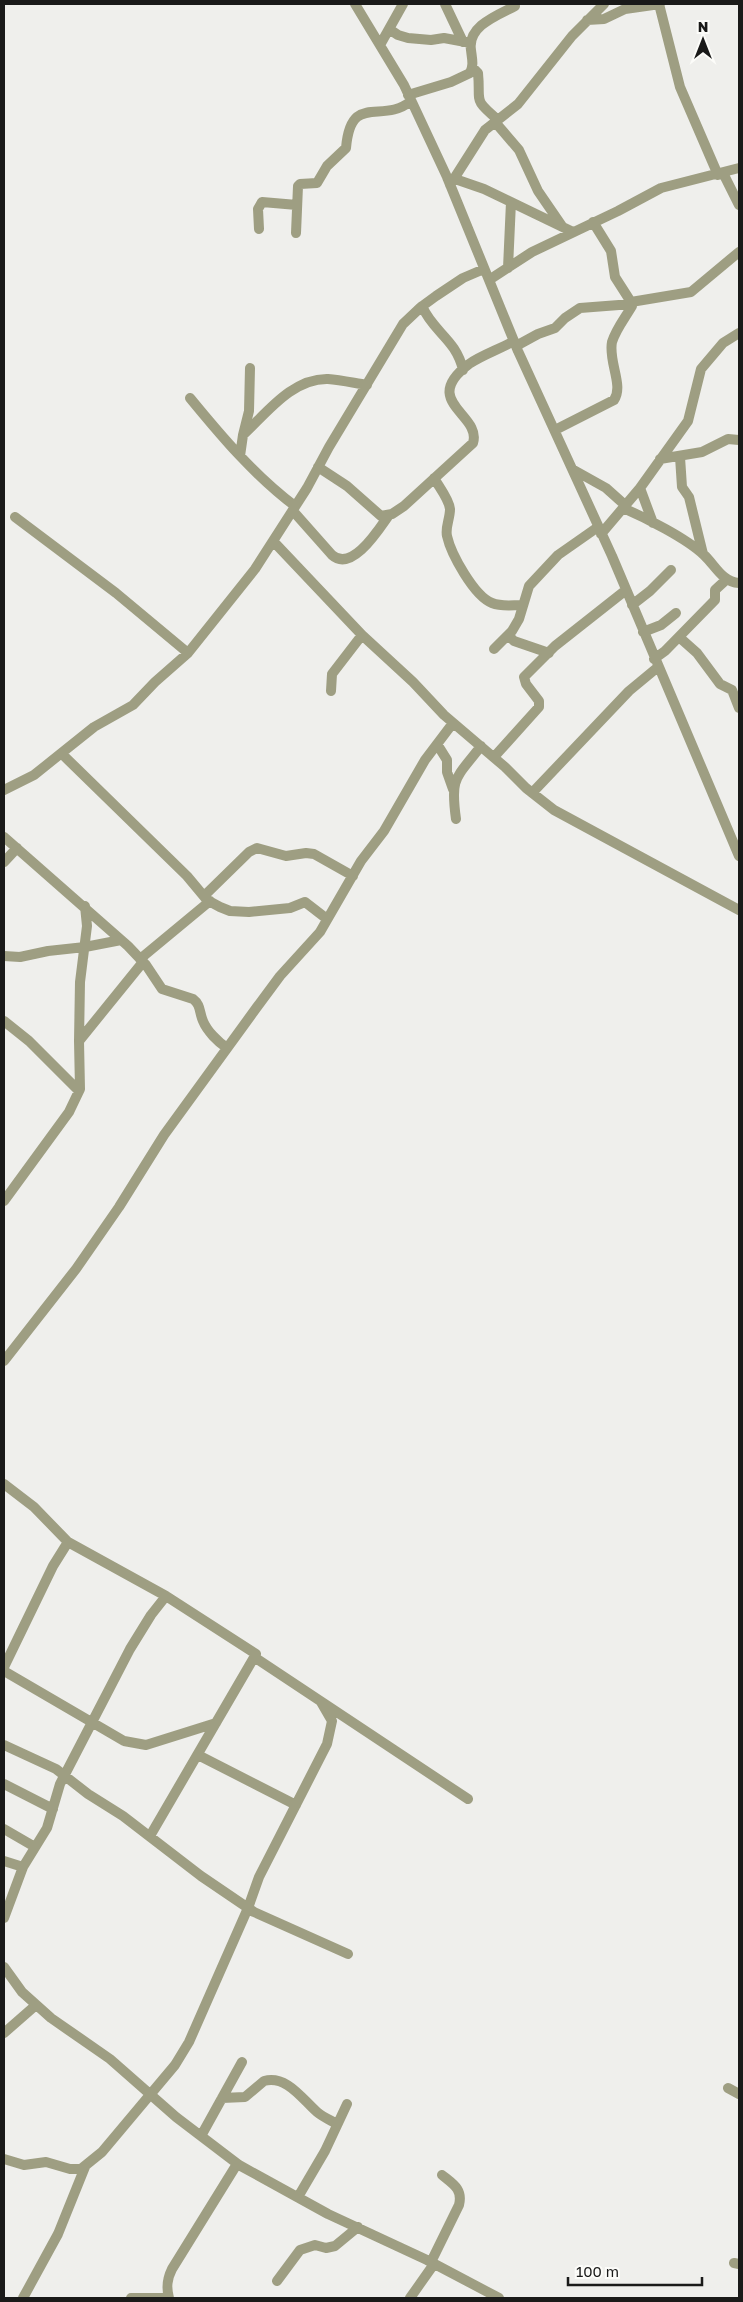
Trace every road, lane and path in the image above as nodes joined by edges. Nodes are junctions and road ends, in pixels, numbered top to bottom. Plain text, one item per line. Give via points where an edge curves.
1 (355, 4) edge
2 (403, 4) edge
3 (445, 4) edge
4 (604, 4) edge
5 (659, 4) edge
6 (515, 6) dead end
7 (587, 20) junction
8 (389, 29) junction
9 (467, 42) junction
10 (380, 45) junction
11 (473, 68) junction
12 (410, 98) junction
13 (497, 121) junction
14 (739, 168) edge
15 (720, 174) junction
16 (452, 182) junction
17 (511, 202) junction
18 (739, 205) edge
19 (297, 206) junction
20 (593, 222) junction
21 (563, 227) junction
22 (259, 229) dead end
23 (573, 232) junction
24 (296, 233) dead end
25 (739, 252) edge
26 (508, 268) junction
27 (484, 269) junction
28 (489, 280) junction
29 (632, 303) junction
30 (422, 306) junction
31 (739, 333) edge
32 (515, 344) junction
33 (250, 368) dead end
34 (463, 370) junction
35 (367, 385) junction
36 (190, 398) dead end
37 (555, 430) junction
38 (242, 435) junction
39 (739, 440) edge
40 (240, 456) junction
41 (680, 457) junction
42 (660, 459) junction
43 (318, 467) junction
44 (572, 469) junction
45 (434, 478) junction
46 (640, 488) junction
47 (624, 506) junction
48 (294, 508) junction
49 (389, 515) junction
50 (15, 517) dead end
51 (653, 523) junction
52 (600, 530) junction
53 (273, 541) junction
54 (703, 554) junction
55 (671, 570) dead end
56 (735, 583) edge
57 (626, 590) junction
58 (522, 604) junction
59 (632, 605) junction
60 (676, 613) dead end
61 (643, 632) junction
62 (362, 635) junction
63 (508, 635) junction
64 (679, 637) junction
65 (494, 648) dead end
66 (548, 652) junction
67 (188, 653) junction
68 (656, 663) junction
69 (331, 691) dead end
70 (739, 708) edge
71 (454, 723) junction
72 (437, 744) junction
73 (481, 746) junction
74 (62, 754) junction
75 (494, 757) junction
76 (453, 789) junction
77 (4, 790) edge
78 (532, 793) junction
79 (456, 819) dead end
80 (4, 837) edge
81 (17, 848) junction
82 (738, 852) edge
83 (4, 862) edge
84 (353, 876) junction
85 (207, 899) junction
86 (85, 906) junction
87 (739, 910) edge
88 (327, 919) junction
89 (121, 940) junction
90 (85, 947) junction
91 (4, 956) edge
92 (142, 961) junction
93 (4, 1021) edge
94 (79, 1041) junction
95 (228, 1048) junction
96 (79, 1091) junction
97 (4, 1201) edge
98 (4, 1361) edge
99 (4, 1484) edge
100 (68, 1542) junction
101 (166, 1596) junction
102 (254, 1657) junction
103 (4, 1668) edge
104 (321, 1702) junction
105 (93, 1723) junction
106 (216, 1723) junction
107 (4, 1746) edge
108 (198, 1755) junction
109 (65, 1775) junction
110 (4, 1784) edge
111 (468, 1799) dead end
112 (296, 1805) junction
113 (53, 1809) junction
114 (4, 1829) edge
115 (150, 1836) junction
116 (35, 1847) junction
117 (4, 1861) edge
118 (23, 1867) junction
119 (248, 1908) junction
120 (4, 1918) edge
121 (348, 1954) dead end
122 (4, 1967) edge
123 (36, 2005) junction
124 (4, 2033) edge
125 (242, 2062) dead end
126 (728, 2088) dead end
127 (152, 2093) junction
128 (739, 2094) edge
129 (222, 2098) junction
130 (348, 2104) dead end
131 (337, 2124) junction
132 (201, 2136) junction
133 (4, 2159) edge
134 (237, 2164) junction
135 (85, 2167) junction
136 (442, 2175) dead end
137 (298, 2196) junction
138 (358, 2227) junction
139 (432, 2263) junction
140 (277, 2280) dead end
141 (23, 2298) edge
142 (131, 2298) edge
143 (169, 2298) edge
144 (410, 2298) edge
145 (499, 2298) edge

1 - 10 street
2 - 8 street
3 - 9 street
4 - 7 street
5 - 7 street via 625,9 604,19
5 - 15 street via 680,87
6 - 9 street via 480,26
7 - 13 street via 518,104
8 - 9 street via 408,38
8 - 10 street
9 - 11 street
10 - 12 street
11 - 12 street via 464,77
11 - 13 street via 478,73 479,102
12 - 16 street
12 - 19 street via 401,108 362,114 353,120 346,148 326,166 317,183 298,186
13 - 16 street via 485,130
13 - 21 street via 519,150 538,191
14 - 15 street
15 - 18 street
15 - 20 street via 661,188
16 - 17 street via 472,184
16 - 27 street
17 - 21 street
17 - 26 street
19 - 22 street via 260,203
19 - 24 street
20 - 23 street
20 - 29 street via 611,251 615,277
21 - 23 street
23 - 26 street
25 - 29 street via 690,292
26 - 28 street
27 - 28 street
27 - 30 street via 463,278
28 - 32 street
29 - 32 street via 580,308 556,328
29 - 37 street via 612,342 612,366 618,395 602,407
30 - 34 street via 457,350
30 - 35 street via 391,341
31 - 42 street via 723,343 702,369 688,421
32 - 34 street via 470,363
32 - 37 street
33 - 38 street via 249,411
34 - 45 street via 454,379 449,392 469,426 473,443
35 - 38 street via 316,380 279,399
35 - 43 street
36 - 40 street
37 - 44 street
38 - 40 street
39 - 41 street via 728,438 702,452
40 - 48 street
41 - 42 street
41 - 54 street via 682,487 689,497
42 - 46 street
43 - 48 street
43 - 49 street via 347,486 381,516
44 - 47 street via 606,488
44 - 52 street
45 - 49 street via 404,506
45 - 58 street via 450,510 446,534 449,543 472,585 482,598 490,602 502,606
46 - 47 street
46 - 51 street
47 - 51 street
47 - 52 street
48 - 49 street via 332,555 340,560 353,556 375,535
48 - 53 street
50 - 67 street via 116,593
51 - 54 street
52 - 57 street
52 - 58 street via 558,555 529,586
53 - 62 street
53 - 67 street via 249,577
54 - 56 street
55 - 59 street
56 - 64 street via 715,590 715,600
57 - 59 street
57 - 66 street
58 - 63 street via 519,620
59 - 61 street
60 - 61 street via 661,625
61 - 68 street
62 - 69 street via 332,674
62 - 71 street
63 - 65 street
63 - 66 street via 514,641
64 - 68 street
64 - 70 street via 697,653 720,684 732,690
66 - 75 street via 524,679 539,701 539,707
67 - 74 street via 133,705 94,727
68 - 78 street
68 - 82 street
71 - 72 street
71 - 73 street
72 - 76 street via 447,760
72 - 84 street
73 - 75 street
73 - 76 street via 458,775
74 - 77 street via 34,775
74 - 85 street
75 - 78 street
76 - 79 street
78 - 87 street via 554,810
80 - 81 street
81 - 83 street
81 - 86 street
84 - 85 street via 314,854 286,856 257,848 249,852
84 - 88 street
85 - 88 street via 230,911 249,912 290,908 305,902
85 - 92 street
86 - 89 street
86 - 90 street
88 - 95 street via 320,932 280,976
89 - 90 street
89 - 92 street
90 - 91 street via 20,957
90 - 94 street via 80,982
92 - 94 street
92 - 95 street via 162,989 197,1002 202,1021
93 - 96 street
94 - 96 street
95 - 98 street via 164,1135 76,1269
96 - 97 street via 69,1112
99 - 100 street via 34,1507
100 - 101 street
100 - 103 street via 48,1575
101 - 102 street via 256,1654
101 - 105 street via 130,1649
102 - 104 street
102 - 106 street
103 - 105 street
104 - 111 street
104 - 112 street via 332,1721 331,1732 320,1761
105 - 106 street via 124,1742 146,1745
105 - 109 street
106 - 108 street
107 - 109 street via 46,1763
108 - 112 street
108 - 115 street
109 - 113 street
109 - 115 street
110 - 113 street
112 - 119 street via 259,1877
113 - 116 street via 47,1828
114 - 116 street
115 - 119 street
116 - 118 street
117 - 118 street
118 - 120 street
119 - 121 street
119 - 127 street via 189,2042
122 - 123 street
123 - 124 street
123 - 127 street
125 - 129 street
126 - 128 street
127 - 132 street
127 - 135 street via 102,2152
129 - 131 street via 245,2096 264,2080 275,2081 292,2087 316,2111
129 - 132 street
130 - 131 street
131 - 137 street
132 - 134 street
133 - 135 street via 24,2165 46,2162 76,2170
134 - 137 street
134 - 143 street via 172,2269 167,2283
135 - 141 street via 58,2234
136 - 139 street via 460,2191 461,2197
137 - 138 street
138 - 139 street
138 - 140 street via 335,2246 315,2245 300,2250
139 - 144 street
139 - 145 street
142 - 143 street

